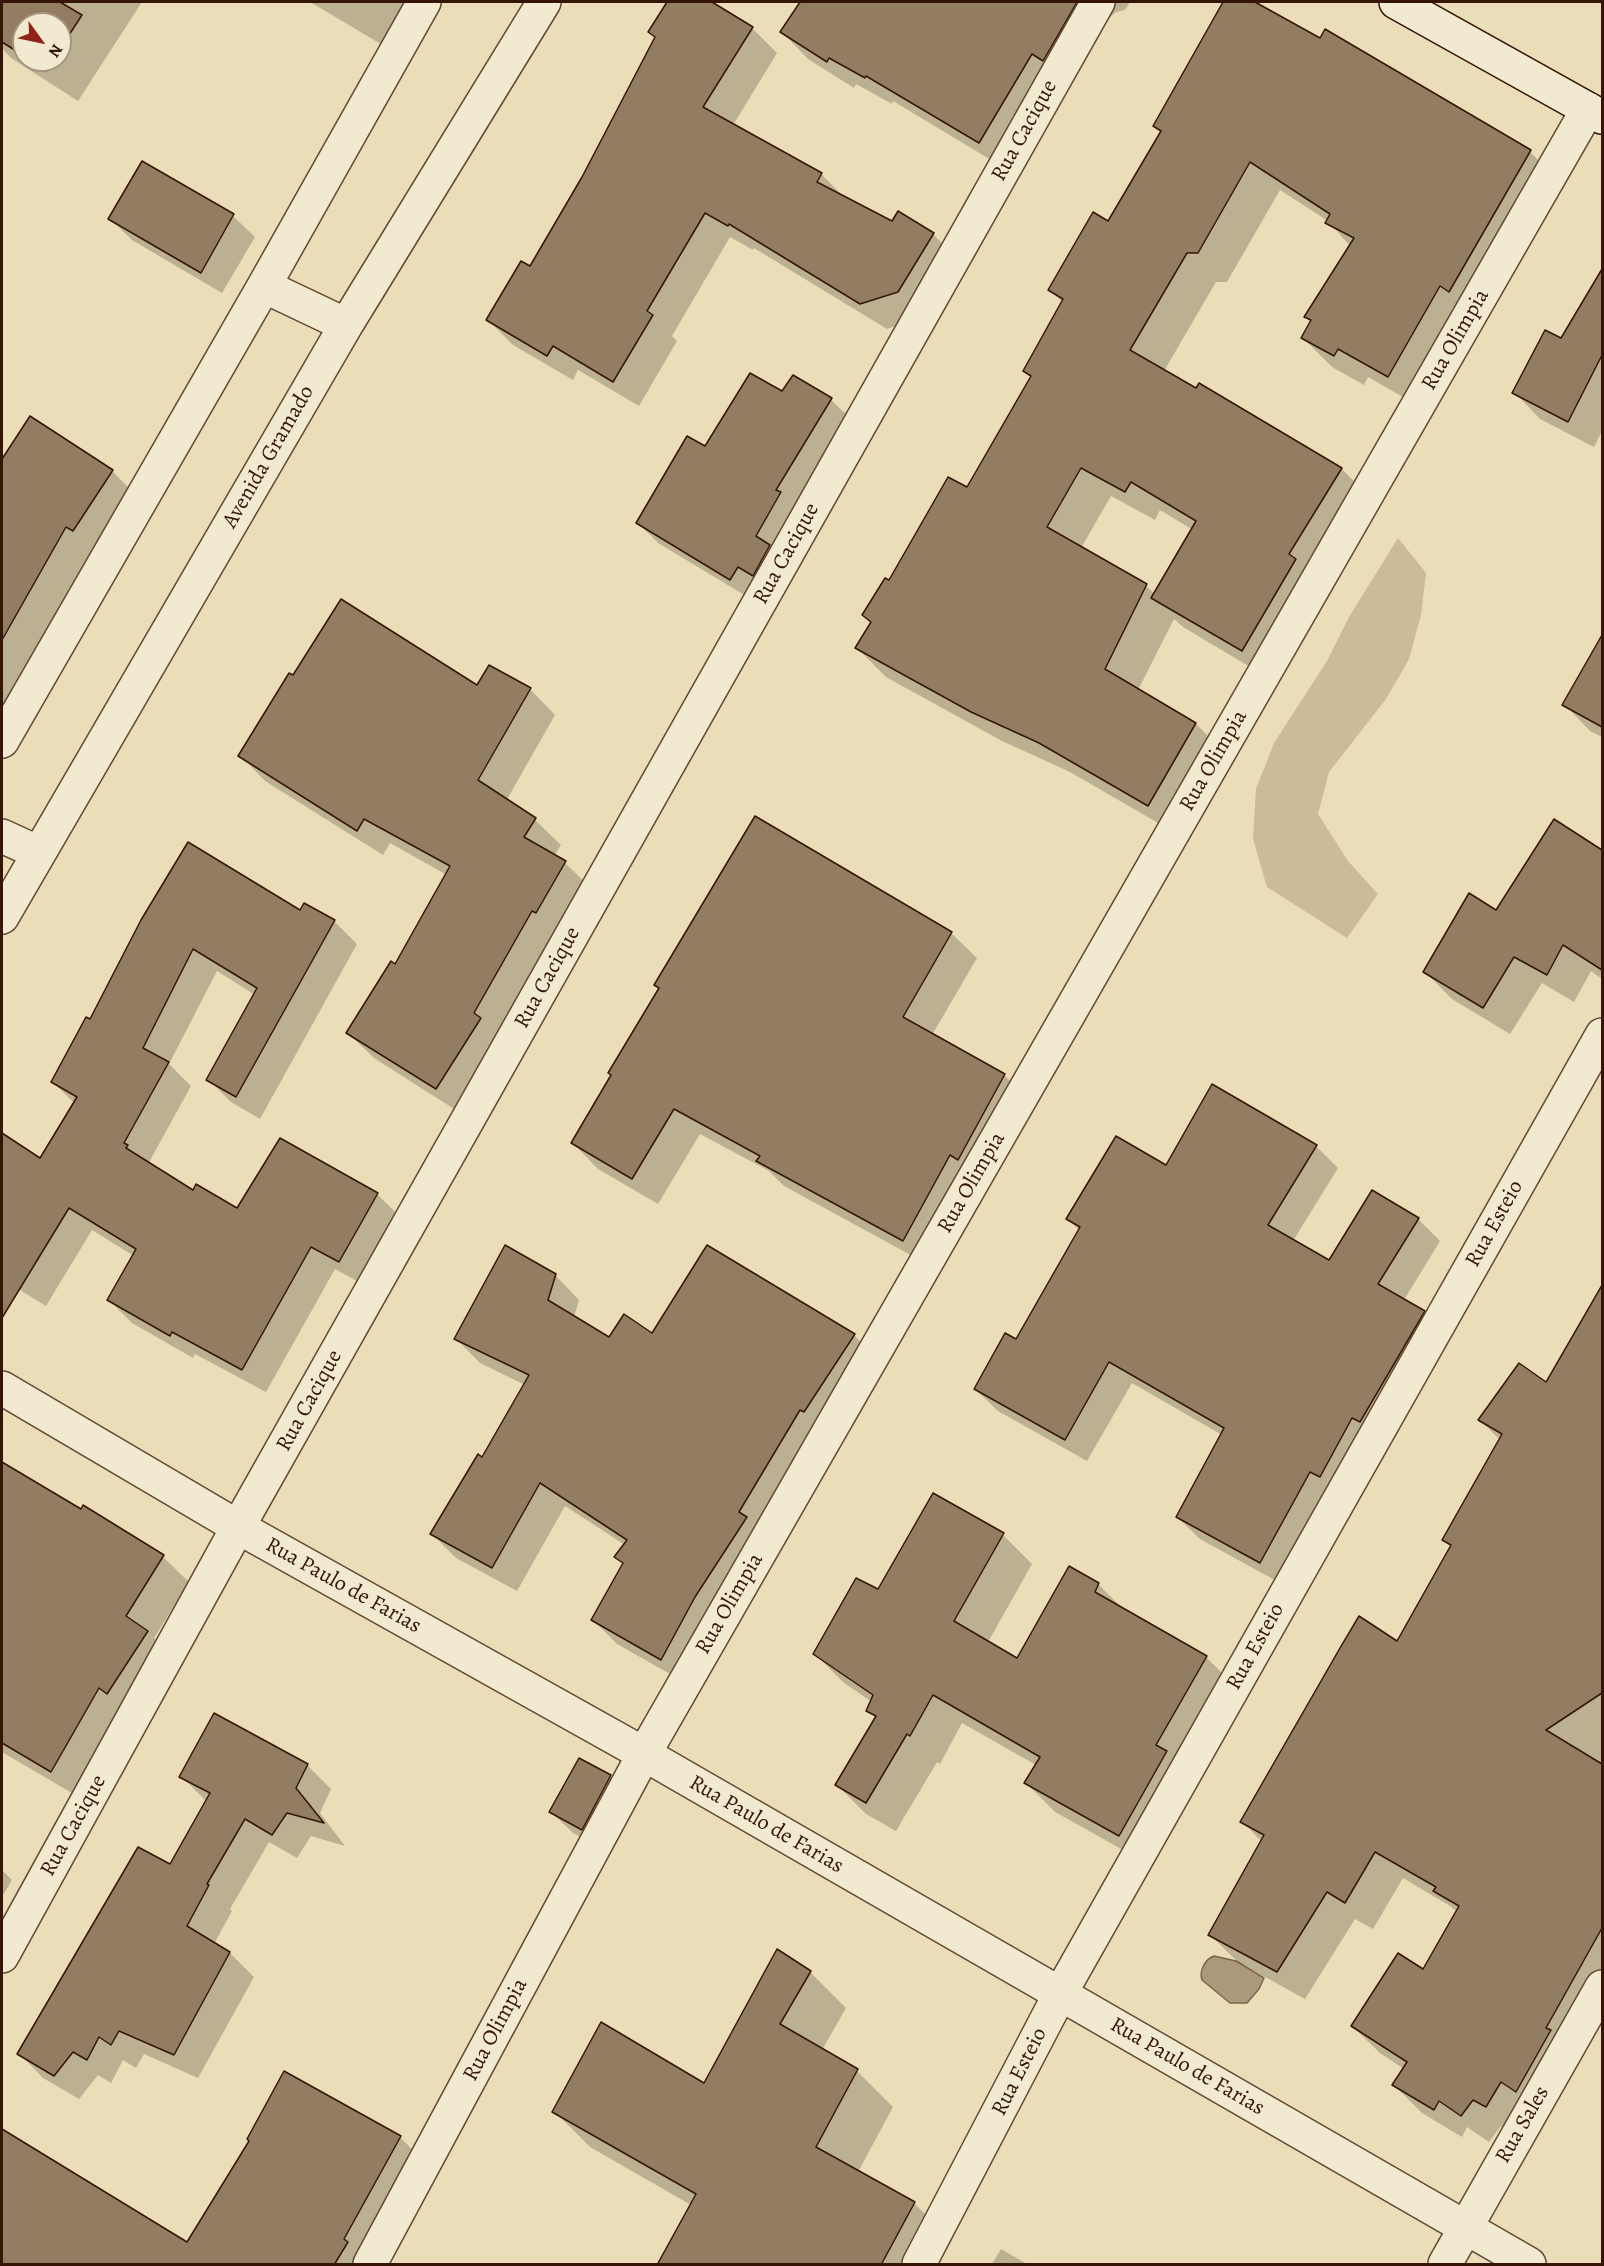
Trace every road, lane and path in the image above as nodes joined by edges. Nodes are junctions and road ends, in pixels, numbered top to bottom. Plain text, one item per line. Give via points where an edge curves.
1 (424, 2) edge
2 (544, 2) edge
3 (1098, 2) edge
4 (1396, 2) edge
5 (1595, 113) edge
6 (264, 286) junction
7 (346, 325) junction
8 (2, 741) edge
9 (2, 836) edge
10 (37, 852) junction
11 (2, 917) edge
12 (1602, 1035) edge
13 (2, 1388) edge
14 (238, 1527) junction
15 (644, 1754) junction
16 (2, 1956) edge
17 (1602, 1987) edge
18 (1060, 1994) junction
19 (1464, 2228) junction
20 (370, 2265) edge
21 (919, 2265) edge
22 (1445, 2265) edge
23 (1529, 2265) edge

1 - 6 street
2 - 7 street, Avenida Gramado
3 - 14 street, Rua Cacique
4 - 5 street
5 - 15 street, Rua Olimpia
6 - 7 street
6 - 8 street
7 - 10 street, Avenida Gramado
9 - 10 street
10 - 11 street, Avenida Gramado
12 - 18 street, Rua Esteio
13 - 14 street, Rua Paulo de Farias
14 - 15 street, Rua Paulo de Farias
14 - 16 street, Rua Cacique
15 - 18 street, Rua Paulo de Farias
15 - 20 street, Rua Olimpia
17 - 19 street, Rua Sales
18 - 19 street, Rua Paulo de Farias
18 - 21 street, Rua Esteio
19 - 22 street, Rua Sales
19 - 23 street, Rua Paulo de Farias

